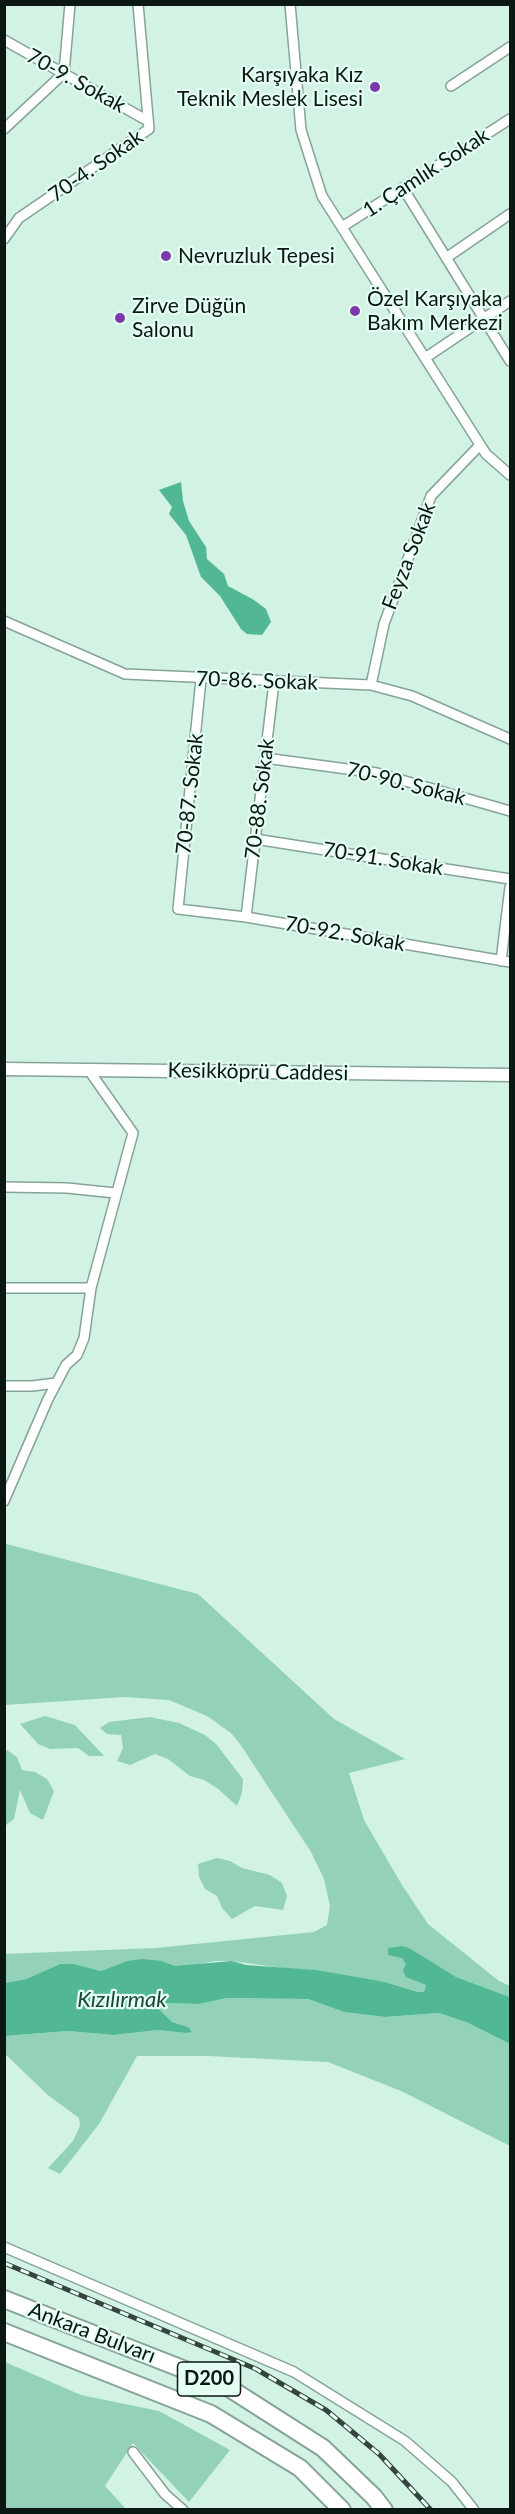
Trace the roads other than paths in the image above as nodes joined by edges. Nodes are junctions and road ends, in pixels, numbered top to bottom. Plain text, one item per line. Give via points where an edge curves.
1 (70, 4) edge
2 (138, 4) edge
3 (290, 4) edge
4 (4, 40) edge
5 (510, 47) edge
6 (64, 73) junction
7 (451, 86) dead end
8 (510, 119) edge
9 (148, 121) junction
10 (5, 127) edge
11 (403, 188) junction
12 (510, 214) edge
13 (342, 227) junction
14 (4, 239) edge
15 (446, 258) junction
16 (510, 301) edge
17 (484, 319) junction
18 (425, 358) junction
19 (510, 361) edge
20 (480, 445) junction
21 (510, 475) edge
22 (4, 621) edge
23 (201, 679) junction
24 (274, 682) junction
25 (371, 685) junction
26 (510, 739) edge
27 (265, 758) junction
28 (510, 811) edge
29 (255, 839) junction
30 (510, 879) edge
31 (510, 887) edge
32 (178, 909) joint
33 (246, 917) junction
34 (506, 962) edge
35 (4, 1069) edge
36 (88, 1069) junction
37 (510, 1075) edge
38 (4, 1187) edge
39 (115, 1193) junction
40 (4, 1288) edge
41 (91, 1288) junction
42 (56, 1383) junction
43 (4, 1386) edge
44 (4, 1477) edge
45 (15, 1477) junction
46 (4, 1501) edge
47 (4, 2247) edge
48 (4, 2300) edge
49 (4, 2332) edge
50 (133, 2452) dead end
51 (183, 2510) edge
52 (342, 2510) edge
53 (384, 2510) edge
54 (474, 2510) edge

1 - 6 street
2 - 9 street, 70-4. Sokak
3 - 13 street via 301,130 322,196
4 - 6 street, 70-9. Sokak
5 - 7 street
6 - 9 street, 70-9. Sokak
6 - 10 street
8 - 11 street, 1. Çamlık Sokak
9 - 14 street, 70-4. Sokak via 149,129 19,218
11 - 13 street, 1. Çamlık Sokak
11 - 15 street
12 - 15 street
13 - 18 street
15 - 17 street
16 - 17 street
17 - 18 street
17 - 19 street
18 - 20 street
20 - 21 street
20 - 25 street, Feyza Sokak via 431,496 384,624
22 - 23 street, 70-86. Sokak via 124,674
23 - 24 street, 70-86. Sokak
23 - 32 street, 70-87. Sokak
24 - 25 street, 70-86. Sokak
24 - 27 street, 70-88. Sokak
25 - 26 street, 70-86. Sokak via 412,696
27 - 28 street, 70-90. Sokak via 376,773
27 - 29 street, 70-88. Sokak
29 - 30 street, 70-91. Sokak
29 - 33 street, 70-88. Sokak
31 - 34 street
32 - 33 street, 70-92. Sokak
33 - 34 street, 70-92. Sokak
35 - 36 street, Kesikköprü Caddesi
36 - 37 street, Kesikköprü Caddesi
36 - 39 street via 133,1133
38 - 39 street
39 - 41 street
40 - 41 street
41 - 42 street via 84,1338
42 - 43 street
42 - 45 street
44 - 45 street
45 - 46 street
47 - 54 street via 294,2372 405,2441 452,2482
48 - 53 highway, Ankara Bulvarı / D200 via 226,2386 323,2448
49 - 52 highway, Ankara Bulvarı / D200 via 211,2414 300,2468
50 - 51 street via 165,2494

